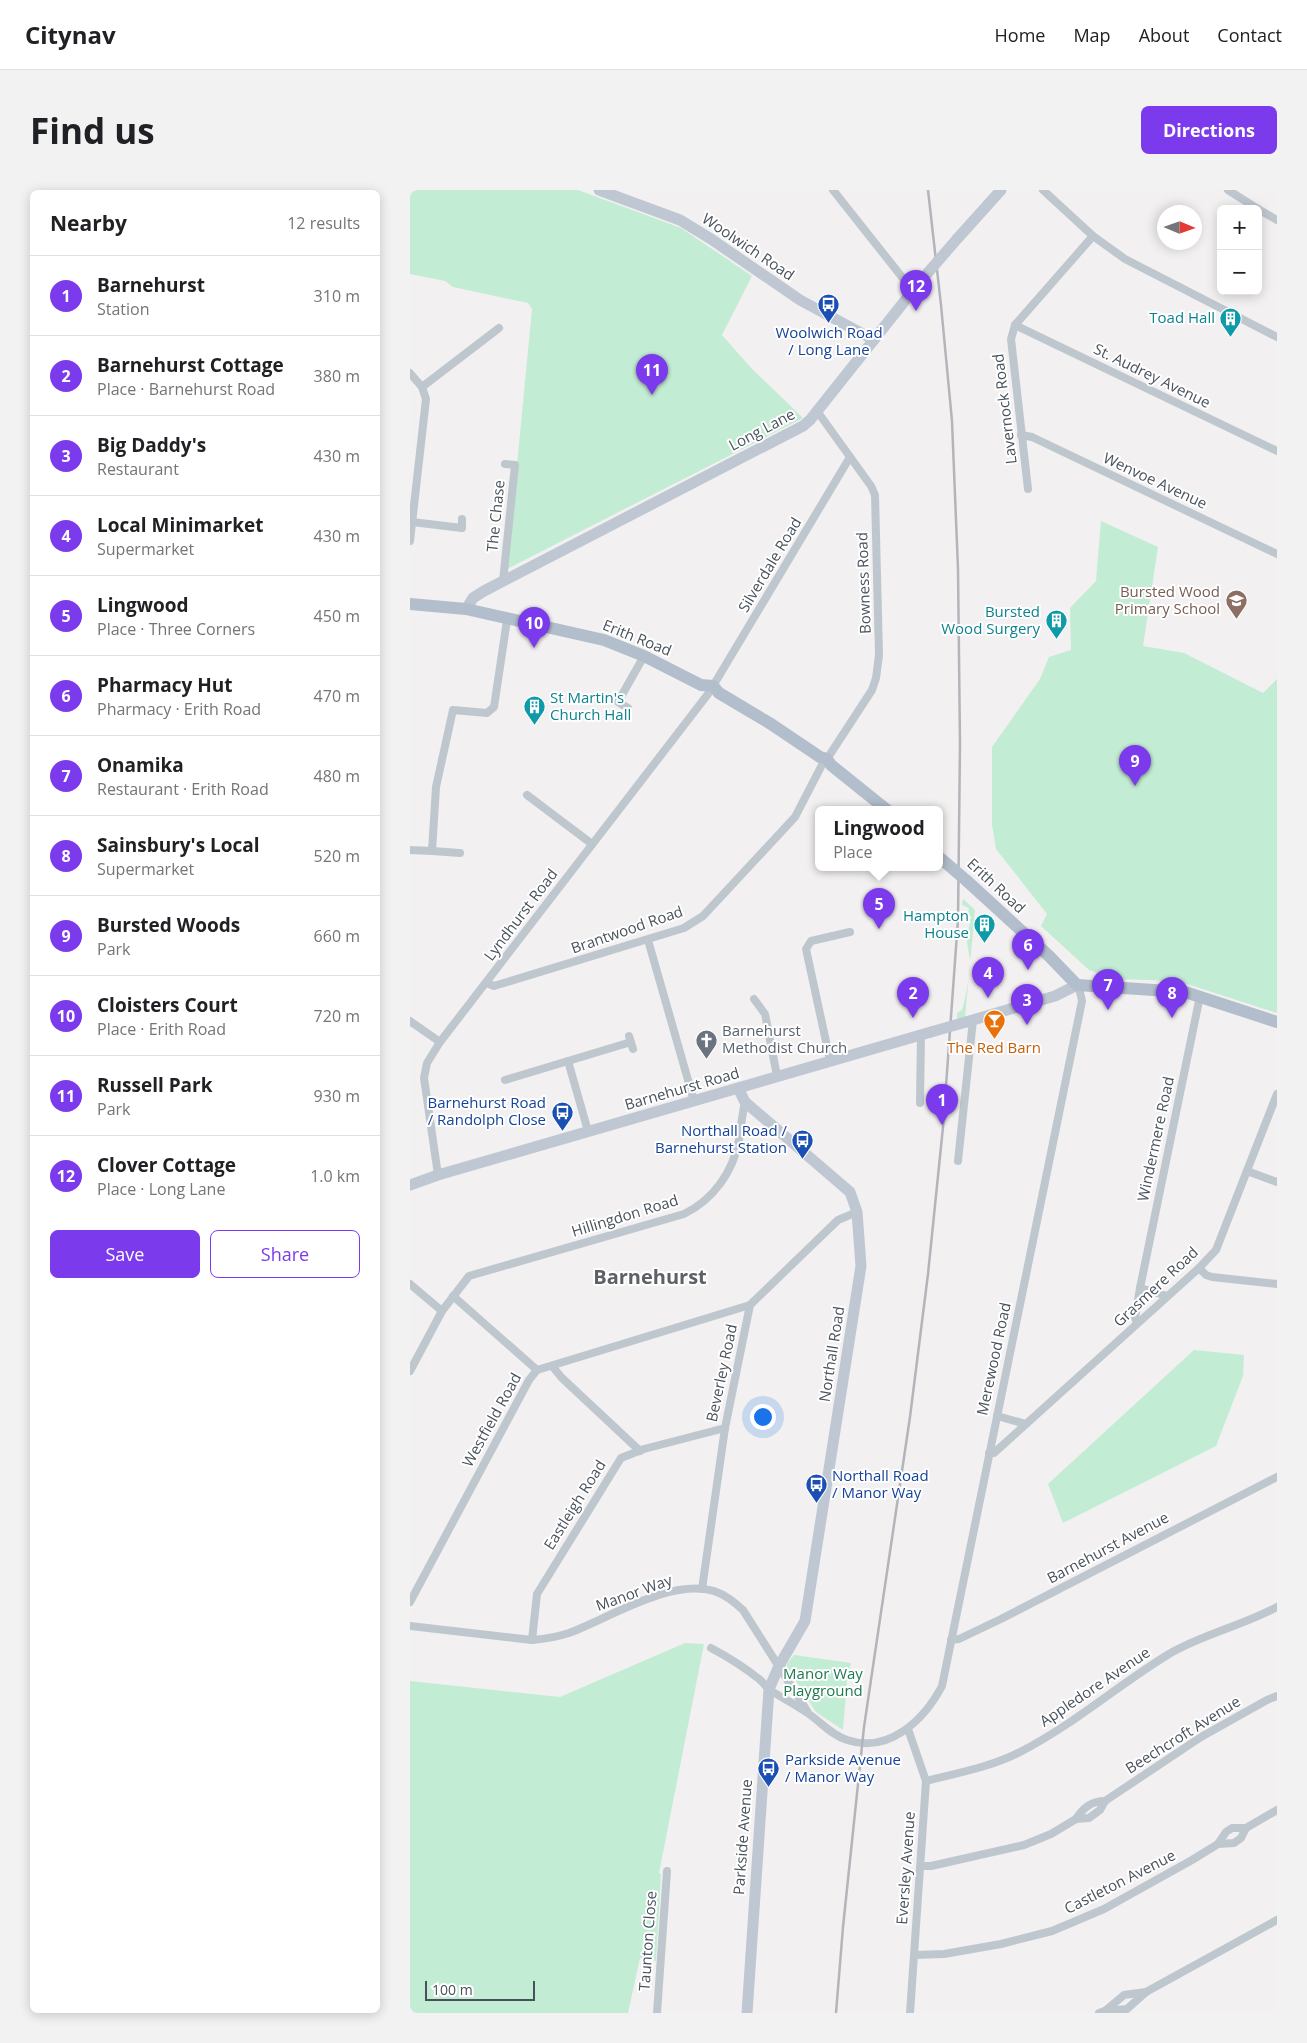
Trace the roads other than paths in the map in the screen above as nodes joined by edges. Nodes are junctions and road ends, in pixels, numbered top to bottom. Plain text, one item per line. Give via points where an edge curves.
1 (833, 190) edge
2 (1001, 190) edge
3 (1043, 190) edge
4 (1228, 190) edge
5 (603, 191) edge
6 (1252, 205) edge
7 (1262, 211) edge
8 (1277, 220) edge
9 (1093, 236) junction
10 (916, 287) junction
11 (1015, 325) junction
12 (498, 328) dead end
13 (1277, 337) edge
14 (874, 340) junction
15 (410, 373) edge
16 (422, 387) junction
17 (817, 411) junction
18 (1021, 435) junction
19 (1277, 451) edge
20 (850, 457) junction
21 (505, 464) dead end
22 (1028, 489) dead end
23 (412, 501) edge
24 (462, 519) dead end
25 (412, 522) junction
26 (410, 541) edge
27 (1277, 554) edge
28 (503, 581) junction
29 (410, 604) edge
30 (466, 609) junction
31 (507, 620) junction
32 (644, 656) junction
33 (710, 690) junction
34 (628, 708) dead end
35 (825, 761) junction
36 (527, 795) dead end
37 (882, 806) edge
38 (592, 844) junction
39 (410, 850) edge
40 (432, 851) junction
41 (460, 853) dead end
42 (943, 860) edge
43 (850, 932) dead end
44 (648, 940) junction
45 (487, 982) junction
46 (1077, 985) junction
47 (1200, 996) junction
48 (754, 999) dead end
49 (410, 1021) edge
50 (970, 1021) junction
51 (1277, 1022) edge
52 (926, 1033) junction
53 (440, 1042) junction
54 (631, 1042) dead end
55 (568, 1060) junction
56 (830, 1060) junction
57 (778, 1076) junction
58 (505, 1080) dead end
59 (738, 1088) junction
60 (1277, 1094) edge
61 (694, 1101) junction
62 (745, 1102) junction
63 (920, 1104) dead end
64 (588, 1131) junction
65 (958, 1161) dead end
66 (1247, 1170) junction
67 (438, 1175) junction
68 (1277, 1182) edge
69 (410, 1185) edge
70 (857, 1212) junction
71 (1199, 1268) junction
72 (410, 1284) edge
73 (1277, 1284) edge
74 (1140, 1288) junction
75 (453, 1296) junction
76 (1167, 1296) junction
77 (750, 1305) junction
78 (442, 1311) junction
79 (1137, 1323) junction
80 (552, 1366) junction
81 (537, 1370) junction
82 (410, 1371) edge
83 (997, 1416) junction
84 (1026, 1424) junction
85 (725, 1428) junction
86 (640, 1451) junction
87 (989, 1453) junction
88 (1277, 1477) edge
89 (702, 1589) junction
90 (410, 1602) edge
91 (1277, 1608) edge
92 (410, 1626) edge
93 (532, 1640) junction
94 (951, 1640) junction
95 (711, 1648) dead end
96 (779, 1666) junction
97 (769, 1689) junction
98 (1277, 1696) edge
99 (809, 1714) junction
100 (908, 1729) junction
101 (926, 1781) junction
102 (1277, 1810) edge
103 (1246, 1828) junction
104 (1218, 1844) junction
105 (920, 1866) junction
106 (667, 1871) dead end
107 (1277, 1920) edge
108 (914, 1955) junction
109 (1146, 1992) junction
110 (1102, 2012) edge
111 (657, 2013) edge
112 (747, 2013) edge
113 (910, 2013) edge

1 - 10 street
2 - 10 street, Long Lane, bridge
3 - 9 street
4 - 6 street
5 - 14 street, Woolwich Road via 680,220 800,300
7 - 8 street
9 - 11 street
9 - 13 street via 1125,258
10 - 14 street, Long Lane
11 - 18 street, Lavernock Road via 1011,339
11 - 19 street, St. Audrey Avenue
12 - 16 street
14 - 17 street, Long Lane
15 - 16 street
16 - 23 street via 426,399
17 - 20 street, Bowness Road
17 - 28 street, Long Lane via 791,433
18 - 22 street, Lavernock Road
18 - 27 street, Wenvoe Avenue via 1032,437
20 - 33 street, Silverdale Road
20 - 35 street, Bowness Road via 875,495 880,655 872,690
21 - 28 street, The Chase via 515,465
23 - 25 street
24 - 25 street via 462,528
25 - 26 street
28 - 30 street, Long Lane via 473,598
29 - 30 main road, Erith Road
30 - 31 main road, Erith Road
31 - 32 main road, Erith Road via 604,640
31 - 40 street via 494,707 488,713 453,710 436,787
32 - 33 main road, Erith Road
32 - 34 street via 618,702
33 - 35 main road, Erith Road via 771,724
33 - 38 street, Lyndhurst Road
35 - 37 main road, Erith Road
35 - 44 street, Brantwood Road via 795,817 703,916 684,928
36 - 38 street
38 - 45 street, Lyndhurst Road
39 - 40 street
40 - 41 street
42 - 46 main road, Erith Road, bridge
43 - 56 street via 811,941 806,949
44 - 45 street, Brantwood Road via 494,986
44 - 61 street
45 - 53 street, Lyndhurst Road
46 - 47 main road via 1169,990
46 - 50 street, Barnehurst Road via 1054,996
46 - 83 street, Merewood Road via 1082,1001
47 - 51 main road
47 - 74 street, Windermere Road
48 - 57 street via 765,1014
49 - 53 street
50 - 52 street, Barnehurst Road, bridge
50 - 65 street
52 - 56 street, Barnehurst Road
52 - 63 street
53 - 67 street, Lyndhurst Road via 427,1063 424,1078
54 - 55 street
55 - 58 street
55 - 64 street
56 - 57 street, Barnehurst Road
57 - 59 street, Barnehurst Road
59 - 61 street, Barnehurst Road
59 - 62 street, Northall Road
60 - 66 street, Grasmere Road
61 - 64 street, Barnehurst Road
62 - 70 street, Northall Road via 844,1185 854,1200
62 - 75 street, Hillingdon Road via 732,1163 722,1182 694,1209 468,1276
64 - 67 street, Barnehurst Road
66 - 68 street
66 - 71 street, Grasmere Road via 1216,1250
67 - 69 street, Barnehurst Road
70 - 77 street via 838,1220
70 - 96 street, Northall Road via 861,1266 805,1621
71 - 73 street via 1212,1277
71 - 76 street, Grasmere Road
72 - 78 street
74 - 76 street
74 - 79 street, Windermere Road
75 - 78 street, Hillingdon Road
75 - 81 street
76 - 79 street, Grasmere Road
77 - 80 street, Westfield Road
77 - 85 street, Beverley Road
78 - 82 street
79 - 84 street, Grasmere Road
80 - 81 street, Westfield Road
80 - 86 street
81 - 90 street, Westfield Road
83 - 84 street
83 - 87 street, Merewood Road
84 - 87 street, Grasmere Road via 994,1453
85 - 86 street, Eastleigh Road
85 - 89 street, Beverley Road
86 - 93 street, Eastleigh Road via 621,1458 537,1594
87 - 94 street, Merewood Road
88 - 94 street, Barnehurst Avenue via 1001,1619
89 - 93 street, Manor Way via 652,1598 568,1633
89 - 96 street, Manor Way via 730,1598 743,1610
91 - 101 street, Appledore Avenue via 1170,1654 1019,1752
92 - 93 street, Manor Way
94 - 100 street, Merewood Road via 942,1686 934,1701
95 - 97 street via 736,1662
96 - 97 street, Parkside Avenue
96 - 99 street, Manor Way
97 - 99 street
97 - 112 street, Parkside Avenue
98 - 105 street, Beechcroft Avenue via 1201,1736 1105,1800 1083,1809 1076,1819 1051,1834 1024,1845
99 - 100 street, Merewood Road via 834,1734 856,1742 885,1741
100 - 101 street, Eversley Avenue
101 - 105 street, Eversley Avenue
102 - 103 street, Castleton Avenue
103 - 104 street, Castleton Avenue via 1232,1828
103 - 104 street, Castleton Avenue via 1242,1838 1234,1843
104 - 108 street, Castleton Avenue via 1104,1909 1052,1931 944,1954
105 - 108 street, Eversley Avenue
106 - 111 street, Taunton Close
107 - 109 street
108 - 113 street, Eversley Avenue
109 - 110 street via 1124,1995
109 - 110 street via 1127,2009

